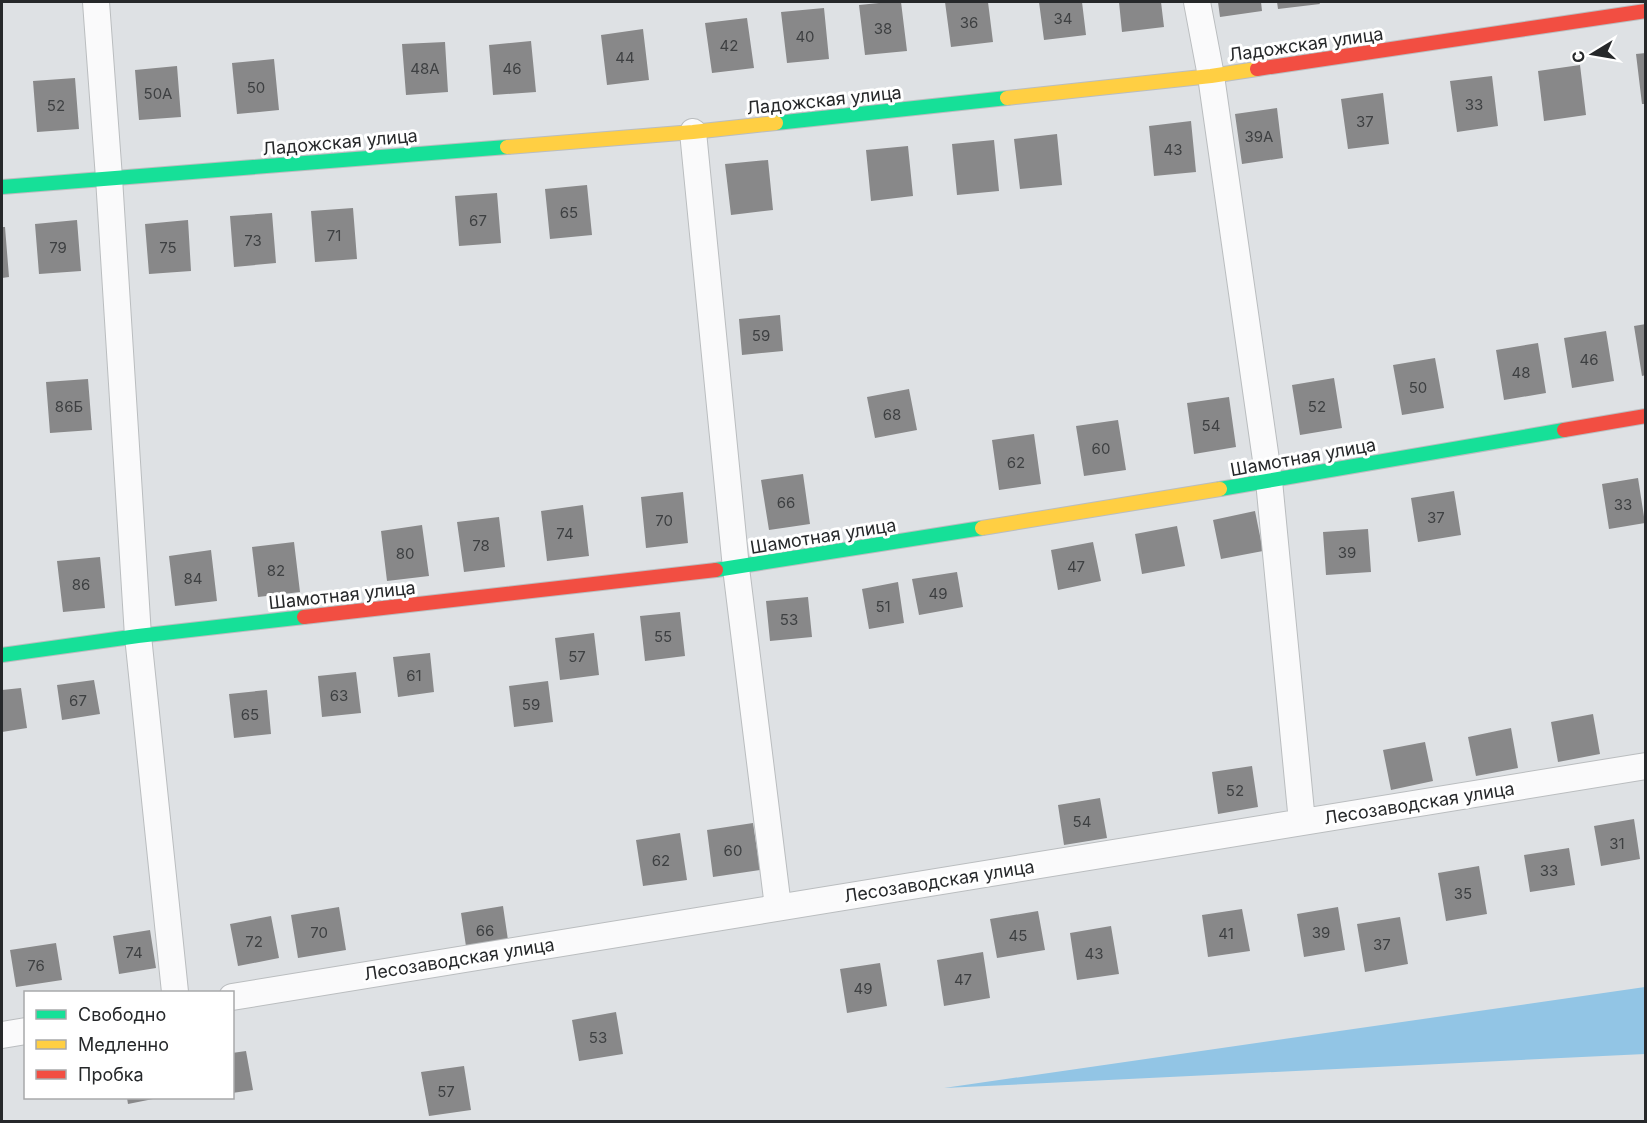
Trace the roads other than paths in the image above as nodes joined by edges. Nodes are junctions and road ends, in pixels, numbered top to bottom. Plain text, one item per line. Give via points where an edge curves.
1 (96, 2) edge
2 (1197, 2) edge
3 (1646, 11) edge
4 (1211, 76) junction
5 (693, 132) junction
6 (109, 178) junction
7 (2, 187) edge
8 (1646, 416) edge
9 (1269, 481) junction
10 (736, 568) junction
11 (138, 636) junction
12 (2, 655) edge
13 (1646, 766) edge
14 (1302, 822) junction
15 (778, 907) junction
16 (175, 991) edge
17 (234, 997) edge
18 (24, 1031) edge
19 (2, 1035) edge

1 - 6 street
2 - 4 street
3 - 4 street, Ладожская улица
4 - 5 street, Ладожская улица
4 - 9 street
5 - 6 street, Ладожская улица
5 - 10 street
6 - 7 street, Ладожская улица
6 - 11 street
8 - 9 street, Шамотная улица
9 - 10 street, Шамотная улица
9 - 14 street
10 - 11 street, Шамотная улица
10 - 15 street
11 - 12 street, Шамотная улица
11 - 16 street
13 - 14 street, Лесозаводская улица
14 - 15 street, Лесозаводская улица
15 - 17 street, Лесозаводская улица
18 - 19 street

